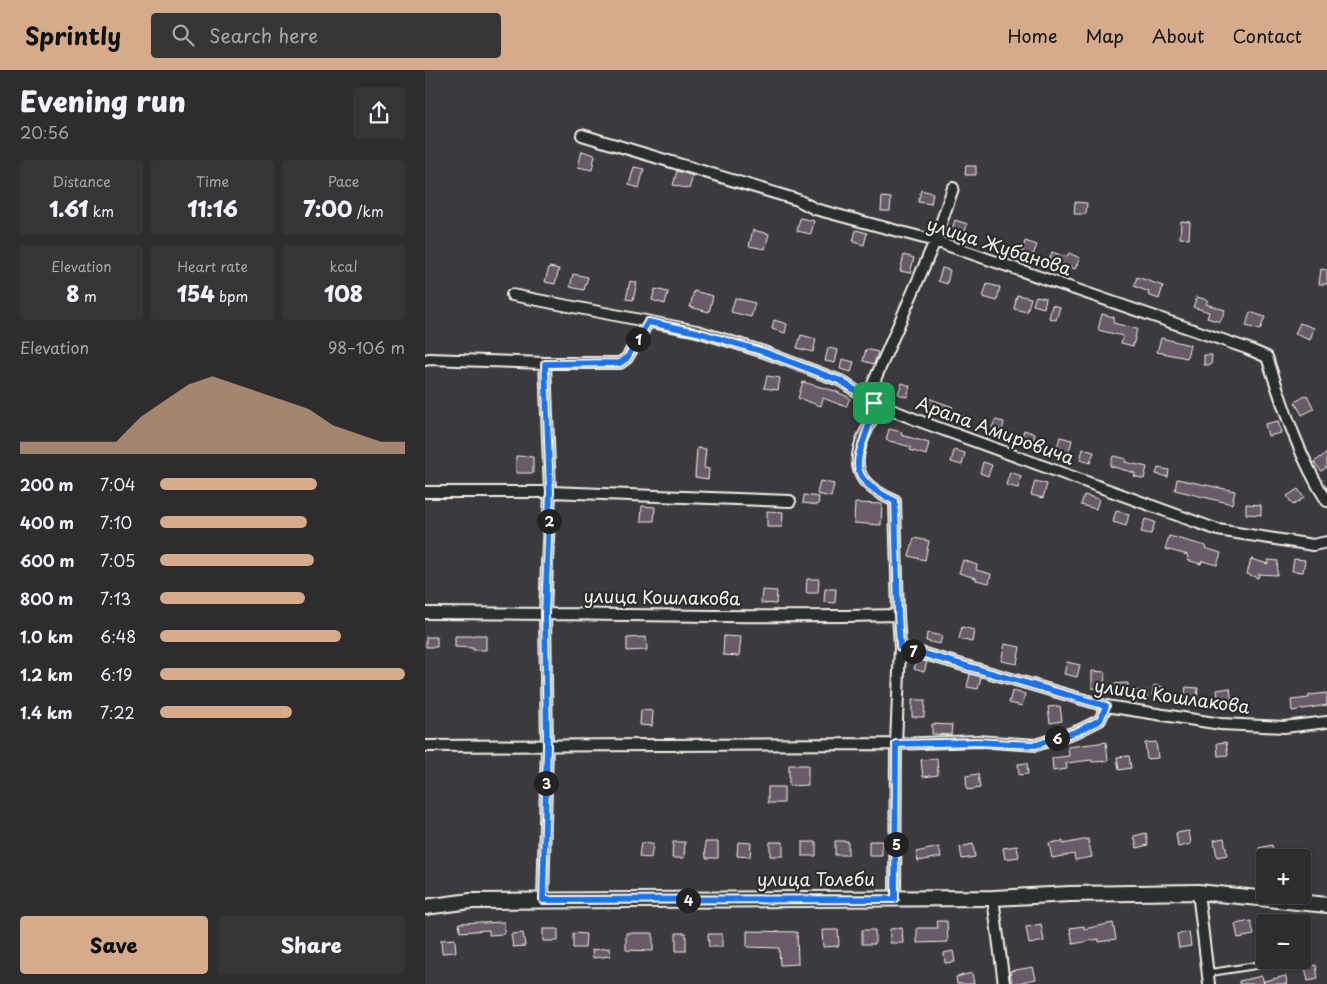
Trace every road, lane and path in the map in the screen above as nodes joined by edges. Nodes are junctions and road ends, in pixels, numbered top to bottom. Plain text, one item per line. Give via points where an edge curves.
1 (583, 135) dead end
2 (953, 188) dead end
3 (935, 241) junction
4 (512, 295) dead end
5 (648, 322) junction
6 (425, 360) edge
7 (545, 364) junction
8 (874, 403) junction
9 (1323, 487) edge
10 (425, 492) edge
11 (550, 492) junction
12 (790, 501) dead end
13 (1327, 501) edge
14 (1327, 542) edge
15 (425, 613) edge
16 (545, 613) junction
17 (898, 615) junction
18 (900, 647) junction
19 (1106, 706) junction
20 (1327, 722) edge
21 (896, 744) junction
22 (425, 746) edge
23 (547, 746) junction
24 (1198, 892) junction
25 (993, 898) junction
26 (895, 899) junction
27 (543, 900) junction
28 (1327, 905) edge
29 (425, 907) edge
30 (1256, 968) edge
31 (1208, 979) edge
32 (1004, 984) edge

1 - 3 street, улица Жубанова via 798,200 815,209
2 - 3 street
3 - 8 street via 873,384
3 - 9 street, улица Жубанова via 1267,357 1309,468
4 - 5 street, Арапа Амировича
5 - 7 street via 627,358 620,363
5 - 8 street, Арапа Амировича via 697,332 764,352 841,381
6 - 7 street
7 - 11 street
8 - 14 street, Арапа Амировича via 1218,530 1313,544
8 - 17 street via 857,462 864,482 895,501
9 - 13 street, улица Жубанова
10 - 11 street
11 - 12 street
11 - 16 street
15 - 16 street, улица Кошлакова
16 - 17 street, улица Кошлакова
16 - 23 street
17 - 18 street
18 - 19 street, улица Кошлакова
18 - 21 street
19 - 20 street, улица Кошлакова via 1221,724 1284,727
19 - 21 street via 1100,720 1036,745 977,742
21 - 23 street
21 - 26 street
22 - 23 street
23 - 27 street
24 - 25 street, улица Толеби
24 - 28 street, улица Толеби
24 - 31 street
25 - 26 street, улица Толеби
25 - 32 street
26 - 27 street, улица Толеби
27 - 29 street, улица Толеби
30 - 31 lane

